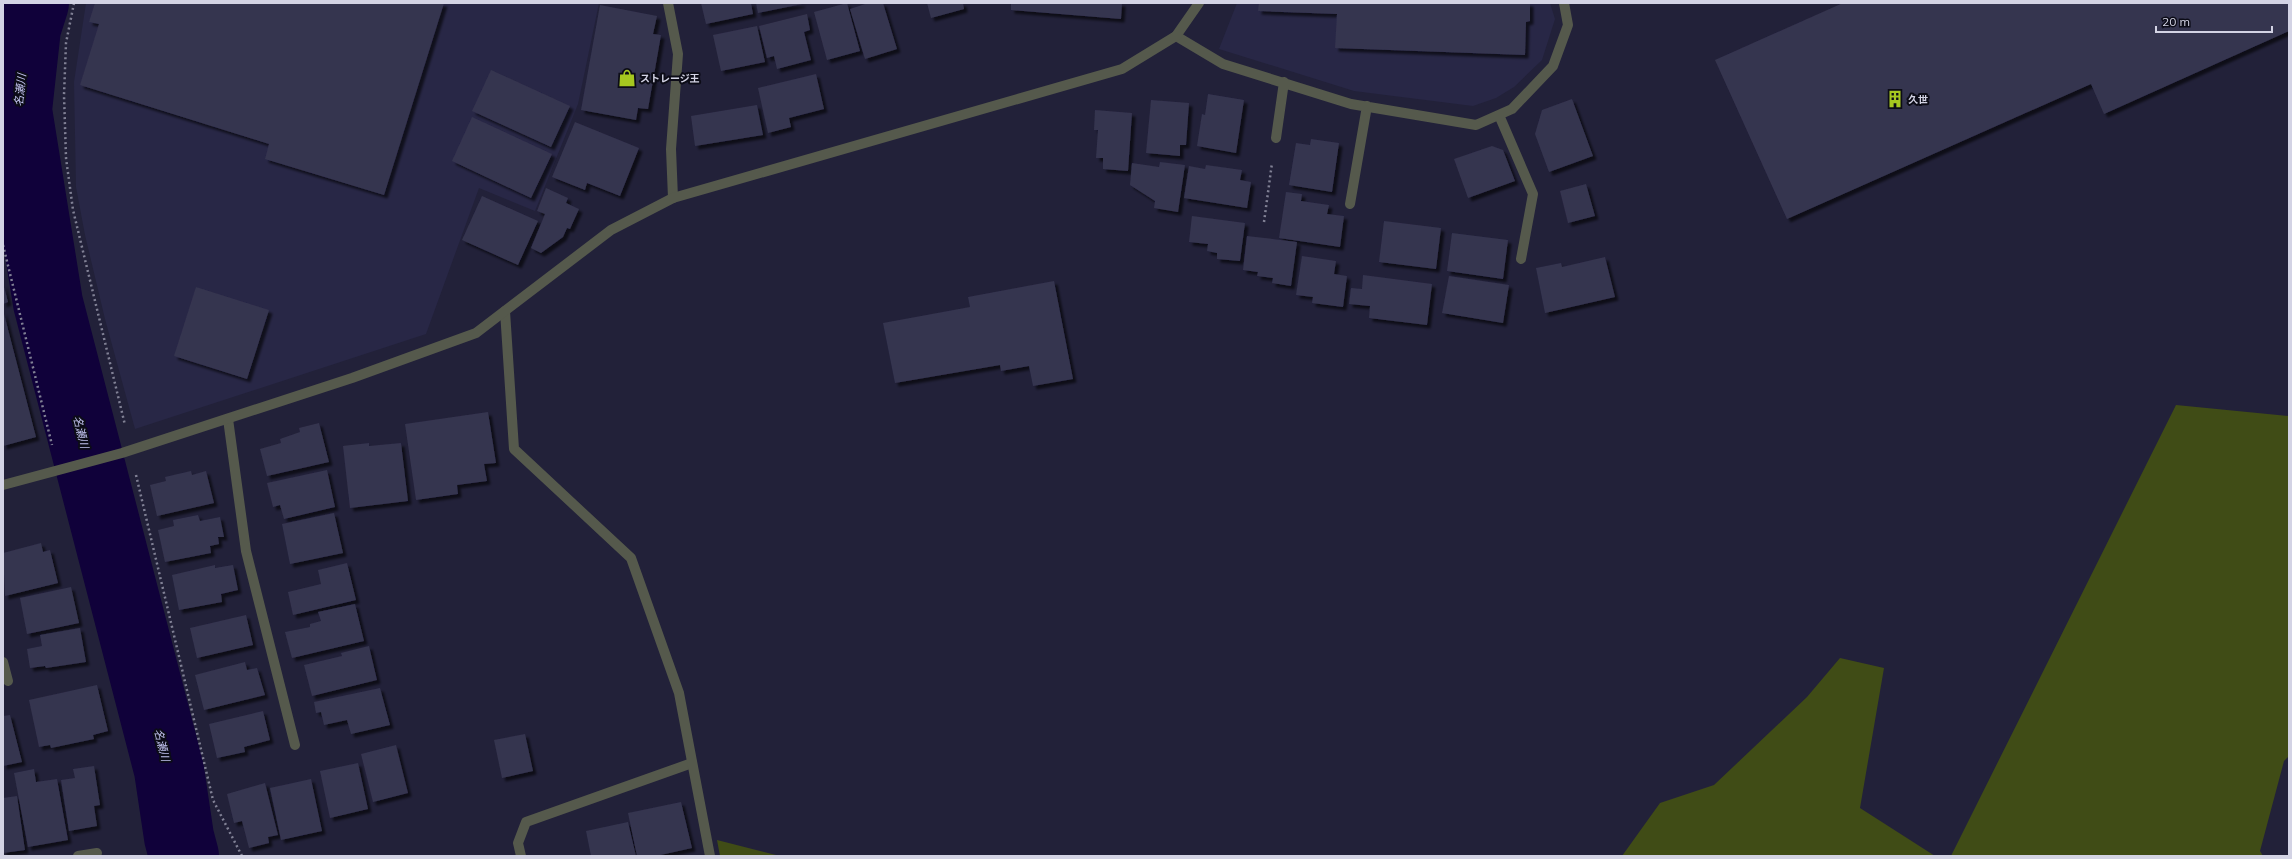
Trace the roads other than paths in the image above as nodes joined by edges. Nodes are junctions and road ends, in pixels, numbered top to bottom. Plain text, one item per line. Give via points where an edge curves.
1 (668, 3) edge
2 (1199, 3) edge
3 (1564, 3) edge
4 (1176, 36) junction
5 (1284, 82) junction
6 (1366, 106) junction
7 (1499, 115) junction
8 (1276, 138) road end
9 (673, 198) junction
10 (1350, 204) dead end
11 (1522, 259) dead end
12 (505, 311) junction
13 (228, 419) junction
14 (3, 485) edge
15 (3, 662) edge
16 (8, 681) dead end
17 (295, 745) dead end
18 (692, 762) junction
19 (97, 853) dead end
20 (78, 856) edge
21 (521, 856) edge
22 (710, 856) edge

1 - 9 street via 678,54 671,149
2 - 4 street
3 - 7 street via 1568,25 1553,66 1512,108
4 - 5 street via 1222,64
4 - 9 street via 1122,69
5 - 6 street via 1351,104
5 - 8 street
6 - 7 street via 1476,125
6 - 10 street
7 - 11 street via 1533,194
9 - 12 street via 611,230
12 - 13 street via 476,333
12 - 18 street via 514,449 631,558 679,693
13 - 14 street via 127,452
13 - 17 street via 246,551
15 - 16 street
18 - 21 street via 526,822 518,843
18 - 22 street
19 - 20 street

